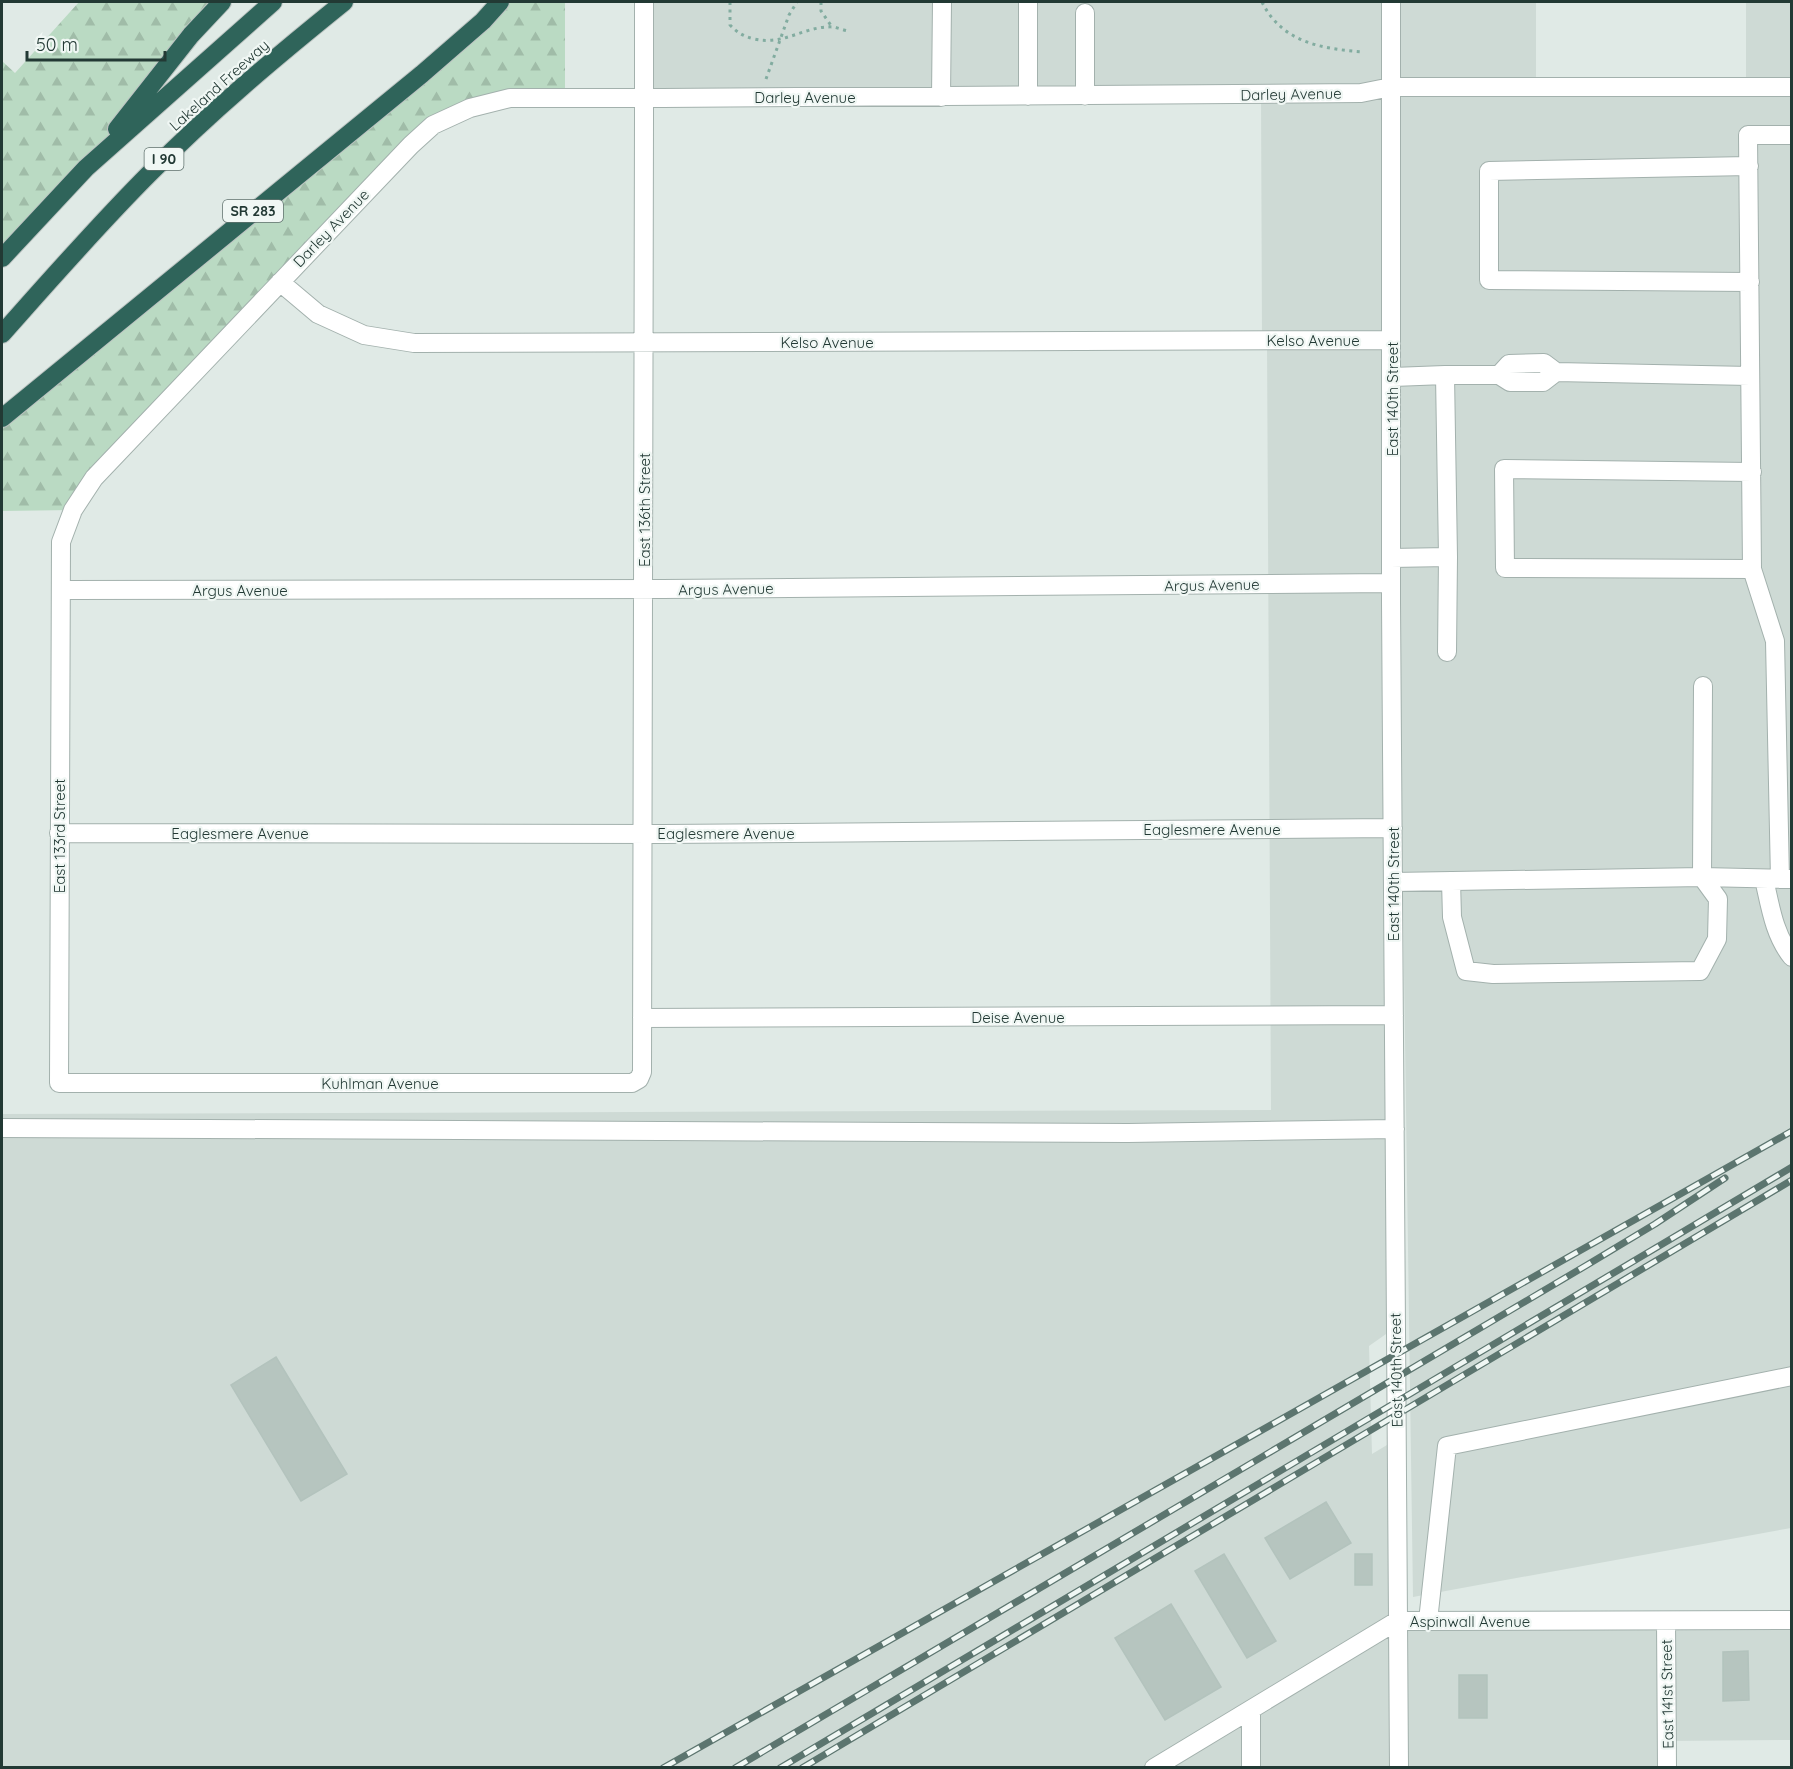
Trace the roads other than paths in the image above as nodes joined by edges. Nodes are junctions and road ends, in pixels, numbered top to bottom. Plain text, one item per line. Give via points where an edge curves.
1 (222, 2) edge
2 (273, 2) edge
3 (344, 2) edge
4 (500, 2) edge
5 (644, 2) edge
6 (942, 2) edge
7 (1028, 2) edge
8 (1391, 2) edge
9 (1085, 13) dead end
10 (1391, 87) junction
11 (1791, 87) edge
12 (1028, 96) junction
13 (1085, 96) junction
14 (941, 97) junction
15 (644, 98) junction
16 (1791, 135) edge
17 (1749, 166) junction
18 (86, 168) junction
19 (2, 258) edge
20 (280, 282) junction
21 (1750, 282) junction
22 (2, 334) edge
23 (1391, 340) junction
24 (644, 343) junction
25 (1445, 375) junction
26 (1750, 376) junction
27 (1393, 377) junction
28 (2, 418) edge
29 (1752, 472) junction
30 (1448, 557) junction
31 (1391, 558) junction
32 (1752, 569) junction
33 (1391, 583) junction
34 (62, 590) junction
35 (644, 590) junction
36 (1447, 652) dead end
37 (1703, 686) dead end
38 (1393, 828) junction
39 (59, 833) junction
40 (644, 834) junction
41 (1702, 877) junction
42 (1778, 879) edge
43 (1451, 881) junction
44 (1393, 882) junction
45 (1791, 957) edge
46 (1394, 1016) junction
47 (642, 1018) junction
48 (59, 1083) joint
49 (2, 1128) edge
50 (1395, 1129) junction
51 (1791, 1376) edge
52 (1791, 1620) edge
53 (1397, 1621) junction
54 (1428, 1621) junction
55 (1666, 1621) junction
56 (1251, 1710) junction
57 (1154, 1767) edge
58 (1251, 1767) edge
59 (1399, 1767) edge
60 (1667, 1767) edge

1 - 18 highway via 191,35
2 - 18 highway, Lakeland Freeway
3 - 22 highway, Lakeland Freeway / I 90 via 259,71 151,172
4 - 28 highway, SR 283 via 422,74
5 - 15 street, East 136th Street
6 - 14 street
7 - 12 street
8 - 10 street, East 140th Street
9 - 13 street
10 - 11 street, Darley Avenue
10 - 13 street, Darley Avenue via 1361,93
10 - 23 street, East 140th Street
12 - 13 street, Darley Avenue
12 - 14 street, Darley Avenue
14 - 15 street, Darley Avenue
15 - 20 street, Darley Avenue via 510,98 470,108 433,125
15 - 24 street, East 136th Street
16 - 17 street via 1748,135
17 - 21 street
17 - 21 street via 1489,171 1489,280
18 - 19 highway, Lakeland Freeway
20 - 24 street, Kelso Avenue via 318,314 364,335 414,343
20 - 34 street, Darley Avenue via 94,478 74,510 61,542
21 - 26 street
23 - 24 street, Kelso Avenue
23 - 27 street, East 140th Street
24 - 35 street, East 136th Street
25 - 26 street via 1499,375 1509,364 1544,363 1556,372
25 - 27 street
25 - 30 street
26 - 29 street
27 - 31 street, East 140th Street
29 - 32 street
29 - 32 street via 1504,469 1505,568
30 - 31 street
30 - 36 street
31 - 33 street, East 140th Street
32 - 42 street via 1775,641
33 - 35 street, Argus Avenue
33 - 38 street, East 140th Street
34 - 35 street, Argus Avenue
34 - 39 street, East 133rd Street
35 - 40 street, East 136th Street
37 - 41 street
38 - 40 street, Eaglesmere Avenue
38 - 44 street, East 140th Street
39 - 40 street, Eaglesmere Avenue
39 - 48 street, East 133rd Street
40 - 47 street, East 136th Street
41 - 42 street
41 - 43 street
41 - 43 street via 1718,898 1718,939 1700,972 1466,972 1452,917
42 - 45 street via 1771,911 1782,945
43 - 44 street
44 - 46 street, East 140th Street
46 - 47 street, Deise Avenue
46 - 50 street, East 140th Street
47 - 48 street, Kuhlman Avenue via 642,1071 632,1083
49 - 50 street via 1128,1133
50 - 53 street, East 140th Street
51 - 54 street via 1447,1446
52 - 55 street, Aspinwall Avenue
53 - 54 street, Aspinwall Avenue
53 - 56 street, Aspinwall Avenue
53 - 59 street, East 140th Street
54 - 55 street, Aspinwall Avenue
55 - 60 street, East 141st Street
56 - 57 street, Aspinwall Avenue
56 - 58 street

